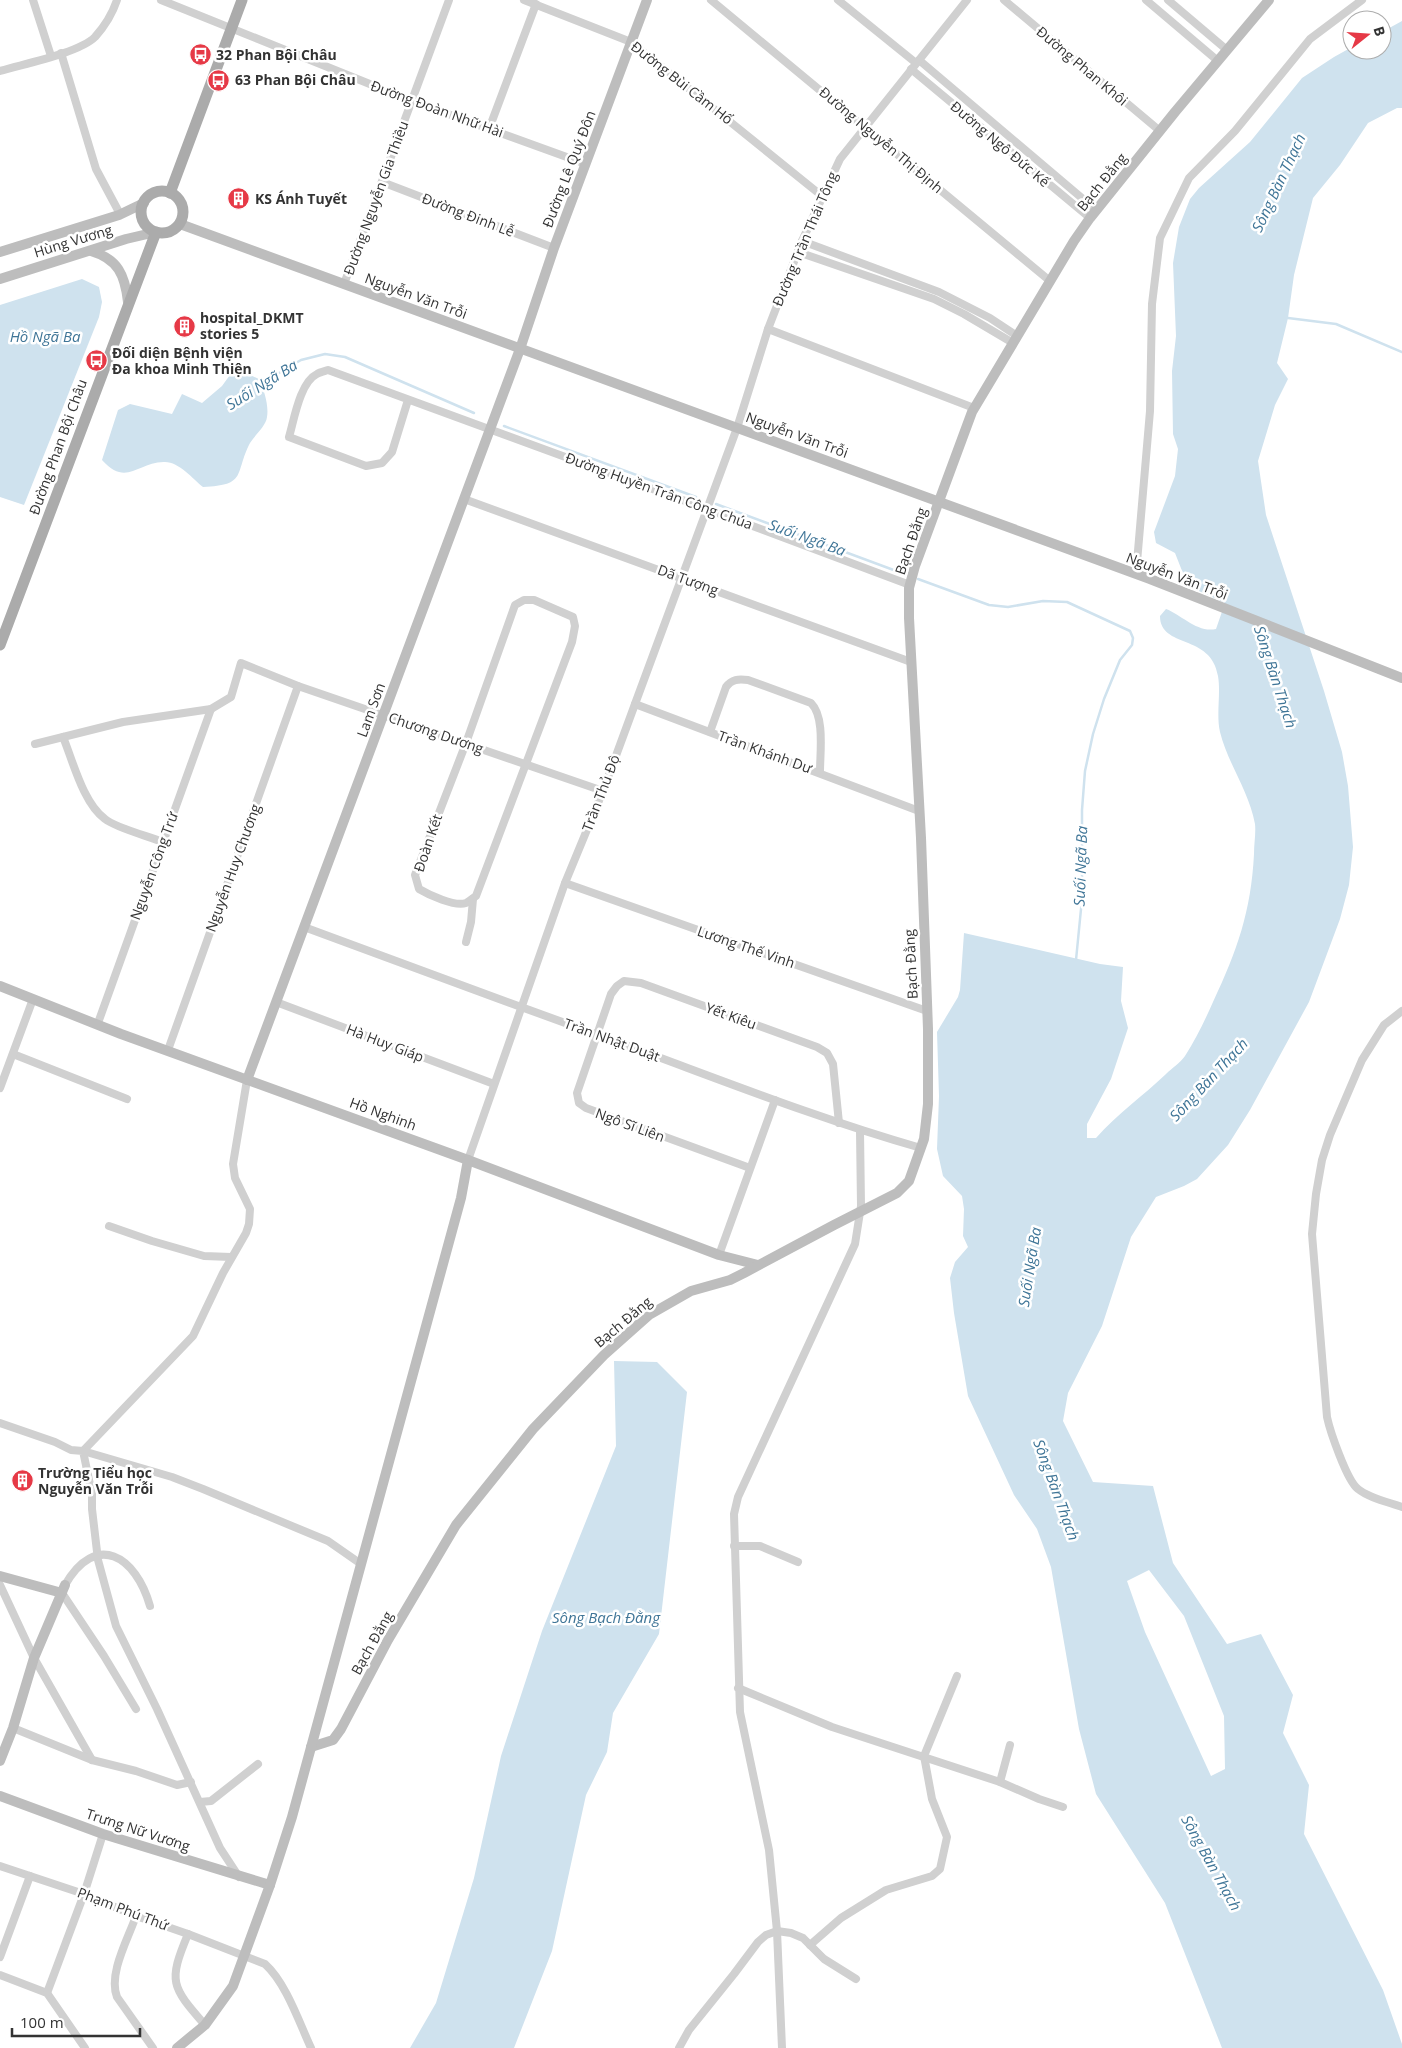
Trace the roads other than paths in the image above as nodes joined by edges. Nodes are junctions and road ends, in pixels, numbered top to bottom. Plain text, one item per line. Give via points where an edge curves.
1 (33, 0) edge
2 (118, 0) edge
3 (161, 0) edge
4 (242, 0) edge
5 (449, 0) edge
6 (524, 0) edge
7 (647, 0) edge
8 (711, 0) edge
9 (838, 0) edge
10 (967, 0) edge
11 (1004, 0) edge
12 (1146, 0) edge
13 (1168, 0) edge
14 (1269, 0) edge
15 (1362, 0) edge
16 (536, 4) junction
17 (232, 29) junction
18 (631, 42) junction
19 (1228, 50) junction
20 (61, 53) junction
21 (51, 56) junction
22 (1218, 61) junction
23 (915, 64) junction
24 (0, 72) edge
25 (412, 101) junction
26 (865, 127) junction
27 (488, 128) junction
28 (1160, 131) junction
29 (586, 164) junction
30 (382, 182) junction
31 (170, 193) junction
32 (822, 196) junction
33 (144, 203) junction
34 (120, 214) junction
35 (1093, 214) junction
36 (180, 224) junction
37 (156, 232) junction
38 (802, 241) junction
39 (554, 248) junction
40 (90, 251) junction
41 (0, 252) edge
42 (798, 252) junction
43 (0, 279) edge
44 (1050, 281) junction
45 (344, 284) junction
46 (128, 302) junction
47 (768, 329) junction
48 (1015, 340) junction
49 (520, 349) junction
50 (408, 400) junction
51 (974, 408) junction
52 (737, 428) junction
53 (490, 429) junction
54 (464, 499) junction
55 (939, 502) junction
56 (707, 509) junction
57 (1136, 574) junction
58 (682, 578) junction
59 (910, 585) junction
60 (0, 645) edge
61 (911, 662) junction
62 (1402, 678) edge
63 (298, 686) junction
64 (636, 704) junction
65 (211, 709) junction
66 (383, 715) junction
67 (710, 732) junction
68 (63, 737) junction
69 (466, 743) junction
70 (35, 744) dead end
71 (526, 764) junction
72 (820, 772) junction
73 (604, 791) junction
74 (919, 811) junction
75 (163, 842) junction
76 (565, 883) junction
77 (473, 898) junction
78 (304, 927) junction
79 (466, 942) dead end
80 (0, 986) edge
81 (33, 998) junction
82 (276, 1002) junction
83 (520, 1008) junction
84 (927, 1011) junction
85 (1402, 1011) edge
86 (98, 1023) junction
87 (597, 1035) junction
88 (168, 1050) junction
89 (12, 1054) junction
90 (247, 1080) junction
91 (494, 1084) junction
92 (0, 1088) edge
93 (126, 1099) dead end
94 (775, 1100) junction
95 (839, 1123) junction
96 (860, 1130) junction
97 (921, 1148) junction
98 (468, 1160) junction
99 (750, 1168) junction
100 (861, 1210) junction
101 (109, 1226) dead end
102 (719, 1255) junction
103 (231, 1257) junction
104 (758, 1265) junction
105 (0, 1423) edge
106 (83, 1451) junction
107 (1402, 1507) edge
108 (734, 1546) junction
109 (98, 1556) junction
110 (798, 1562) dead end
111 (361, 1564) junction
112 (0, 1576) edge
113 (0, 1585) edge
114 (63, 1589) junction
115 (150, 1606) dead end
116 (34, 1658) junction
117 (957, 1676) dead end
118 (738, 1688) junction
119 (136, 1709) dead end
120 (13, 1728) junction
121 (1010, 1746) dead end
122 (311, 1747) junction
123 (924, 1756) junction
124 (92, 1760) junction
125 (0, 1761) edge
126 (258, 1764) dead end
127 (191, 1782) junction
128 (1000, 1782) junction
129 (0, 1796) edge
130 (200, 1802) junction
131 (1063, 1807) dead end
132 (103, 1834) junction
133 (0, 1866) edge
134 (30, 1876) junction
135 (239, 1876) junction
136 (270, 1885) junction
137 (84, 1894) junction
138 (136, 1916) junction
139 (777, 1931) junction
140 (188, 1934) junction
141 (810, 1945) junction
142 (245, 1955) junction
143 (0, 1957) edge
144 (0, 1975) edge
145 (856, 1979) dead end
146 (47, 1993) junction
147 (205, 2025) junction
148 (85, 2048) edge
149 (153, 2048) edge
150 (177, 2048) edge
151 (311, 2048) edge
152 (679, 2048) edge
153 (782, 2048) edge

1 - 21 street
2 - 20 street via 94,38
3 - 17 street, Đường Đoàn Nhữ Hài
4 - 17 main road
5 - 25 street, Đường Nguyễn Gia Thiều
6 - 16 street, Đường Bùi Cầm Hổ
7 - 18 street, Đường Lê Quý Đôn
8 - 26 street, Đường Nguyễn Thị Định
9 - 23 street, Đường Ngô Đức Kế
10 - 23 street, Đường Trần Thái Tông
11 - 28 street, Đường Phan Khôi
12 - 22 street
13 - 19 street
14 - 19 street, Bạch Đằng
15 - 57 street via 1310,39 1235,131 1189,178 1160,238 1152,304 1150,411
16 - 18 street, Đường Bùi Cầm Hổ
16 - 27 street
17 - 25 street, Đường Đoàn Nhữ Hài
17 - 31 main road
18 - 29 street, Đường Lê Quý Đôn
18 - 32 street, Đường Bùi Cầm Hổ
19 - 22 street, Bạch Đằng
20 - 21 street
20 - 34 street via 96,169
21 - 24 street
22 - 28 street, Bạch Đằng
23 - 26 street, Đường Trần Thái Tông
23 - 35 street, Đường Ngô Đức Kế
23 - 35 street, Đường Ngô Đức Kế
25 - 27 street, Đường Đoàn Nhữ Hài
25 - 30 street, Đường Nguyễn Gia Thiều
26 - 32 street, Đường Trần Thái Tông via 840,159
26 - 44 street, Đường Nguyễn Thị Định
27 - 29 street, Đường Đoàn Nhữ Hài
28 - 35 street, Bạch Đằng
29 - 39 street, Đường Lê Quý Đôn
30 - 39 street, Đường Đinh Lễ
30 - 45 street, Đường Nguyễn Gia Thiều
31 - 33 main road via 152,194
31 - 36 main road via 182,206
32 - 38 street, Đường Trần Thái Tông
33 - 34 street, Hùng Vương
33 - 37 main road via 142,217
34 - 41 street, Hùng Vương
35 - 44 street, Bạch Đằng
36 - 37 main road via 169,232
36 - 45 street, Nguyễn Văn Trỗi
37 - 40 street, Hùng Vương
37 - 46 main road, Đường Phan Bội Châu
38 - 42 street, Đường Trần Thái Tông
38 - 48 street via 939,292 990,318
39 - 49 street, Đường Lê Quý Đôn
40 - 43 street, Hùng Vương
40 - 46 street via 102,254 118,268 127,288
42 - 47 street, Đường Trần Thái Tông
42 - 48 street via 934,299
44 - 48 street, Bạch Đằng
45 - 49 street, Nguyễn Văn Trỗi
46 - 60 main road, Đường Phan Bội Châu
47 - 51 street
47 - 52 street, Đường Trần Thái Tông
48 - 51 street, Bạch Đằng
49 - 52 street, Nguyễn Văn Trỗi
49 - 53 street, Lam Sơn
50 - 50 street, Đường Huyền Trân Công Chúa via 328,370 318,373 307,383 289,437 366,466 382,464 392,452
50 - 53 street, Đường Huyền Trân Công Chúa
51 - 55 street, Bạch Đằng
52 - 55 street, Nguyễn Văn Trỗi
52 - 56 street, Trần Thủ Độ
53 - 54 street, Lam Sơn
53 - 56 street, Đường Huyền Trân Công Chúa
54 - 58 street, Dã Tượng
54 - 66 street, Lam Sơn
55 - 57 street, Nguyễn Văn Trỗi
55 - 59 street, Bạch Đằng
56 - 58 street, Trần Thủ Độ
56 - 59 street, Đường Huyền Trân Công Chúa
57 - 62 street, Nguyễn Văn Trỗi
58 - 61 street, Dã Tượng
58 - 64 street, Trần Thủ Độ
59 - 61 street, Bạch Đằng
61 - 74 street, Bạch Đằng
63 - 65 street, Chương Dương via 241,663 231,697
63 - 66 street, Chương Dương
63 - 88 street, Nguyễn Huy Chương
64 - 67 street, Trần Khánh Dư
64 - 73 street, Trần Thủ Độ
65 - 68 street via 122,722
65 - 75 street, Nguyễn Công Trứ
66 - 69 street, Chương Dương
66 - 78 street, Lam Sơn
67 - 72 street, Trần Khánh Dư
67 - 72 street, Trần Khánh Dư via 726,688 738,679 810,702 819,718
68 - 70 street
68 - 75 street via 94,808 110,822
69 - 71 street, Chương Dương
69 - 71 street, Đoàn Kết via 515,605 524,600 534,600 573,617 575,626 572,642
69 - 77 street, Đoàn Kết via 415,875 419,889 428,894 464,904
71 - 73 street, Chương Dương
71 - 77 street, Đoàn Kết
72 - 74 street, Trần Khánh Dư
73 - 76 street, Trần Thủ Độ
74 - 84 street, Bạch Đằng
75 - 86 street, Nguyễn Công Trứ
76 - 83 street, Trần Thủ Độ
76 - 84 street, Lương Thế Vinh
77 - 79 street
78 - 82 street, Lam Sơn
78 - 83 street, Trần Nhật Duật
80 - 81 street, Hồ Nghinh
81 - 86 street, Hồ Nghinh
81 - 89 street
82 - 90 street, Lam Sơn
82 - 91 street, Hà Huy Giáp
83 - 87 street, Trần Nhật Duật
83 - 91 street, Trần Thủ Độ
84 - 97 street, Bạch Đằng via 928,1104
85 - 107 street via 1384,1026 1362,1060 1337,1116 1322,1160 1312,1234 1327,1417 1331,1431 1356,1488
86 - 88 street, Hồ Nghinh
87 - 94 street, Trần Nhật Duật
87 - 95 street, Yết Kiêu via 617,986 624,981 633,981 817,1047 827,1053 833,1064
87 - 99 street, Ngô Sĩ Liên via 576,1093 578,1103
88 - 90 street, Hồ Nghinh
89 - 92 street
89 - 93 street
90 - 98 street, Hồ Nghinh
90 - 103 street via 233,1164 250,1216 246,1233
91 - 98 street, Trần Thủ Độ
94 - 95 street, Trần Nhật Duật
94 - 99 street
95 - 96 street, Trần Nhật Duật
96 - 97 street, Trần Nhật Duật
96 - 100 street
97 - 100 street, Bạch Đằng via 907,1184 891,1196
98 - 102 street, Hồ Nghinh
98 - 111 street via 461,1198
99 - 102 street
100 - 104 street, Bạch Đằng
100 - 108 street via 855,1244 738,1497 734,1514
101 - 103 street via 204,1256
102 - 104 street, Hồ Nghinh
103 - 106 street via 193,1336
104 - 122 street, Bạch Đằng via 730,1280 690,1291 649,1315 604,1355 533,1429 456,1525 388,1640 341,1729 333,1740
105 - 106 street via 71,1450
106 - 109 street via 92,1494
106 - 111 street via 203,1489 328,1541
108 - 110 street via 760,1546
108 - 118 street
109 - 114 street via 93,1556 78,1568
109 - 115 street via 115,1556 134,1570 145,1588
109 - 127 street via 116,1626
111 - 122 street
112 - 114 street
113 - 116 street
114 - 116 street
114 - 119 street
116 - 120 street
116 - 124 street
117 - 123 street
118 - 123 street via 864,1739
118 - 139 street via 741,1719 769,1850
120 - 124 street
120 - 125 street
121 - 128 street
122 - 136 street
123 - 128 street
123 - 141 street via 932,1799 947,1837 940,1869 932,1876 886,1890 841,1918
124 - 127 street via 177,1785
126 - 130 street via 211,1801
127 - 130 street
128 - 131 street
129 - 132 street, Trưng Nữ Vương
130 - 135 street via 220,1848
132 - 135 street, Trưng Nữ Vương
132 - 137 street
133 - 134 street, Phạm Phú Thứ
134 - 137 street, Phạm Phú Thứ
134 - 143 street
135 - 136 street, Trưng Nữ Vương
136 - 142 street
137 - 138 street, Phạm Phú Thứ
137 - 146 street
138 - 140 street, Phạm Phú Thứ
138 - 149 street via 113,1988
139 - 141 street via 797,1935
139 - 152 street via 758,1942 689,2030
139 - 153 street
140 - 142 street, Phạm Phú Thứ
140 - 147 street via 175,1969 176,1982 182,1999
141 - 145 street via 824,1959
142 - 147 street via 233,1986
142 - 151 street via 272,1970
144 - 146 street
146 - 148 street
147 - 150 street

